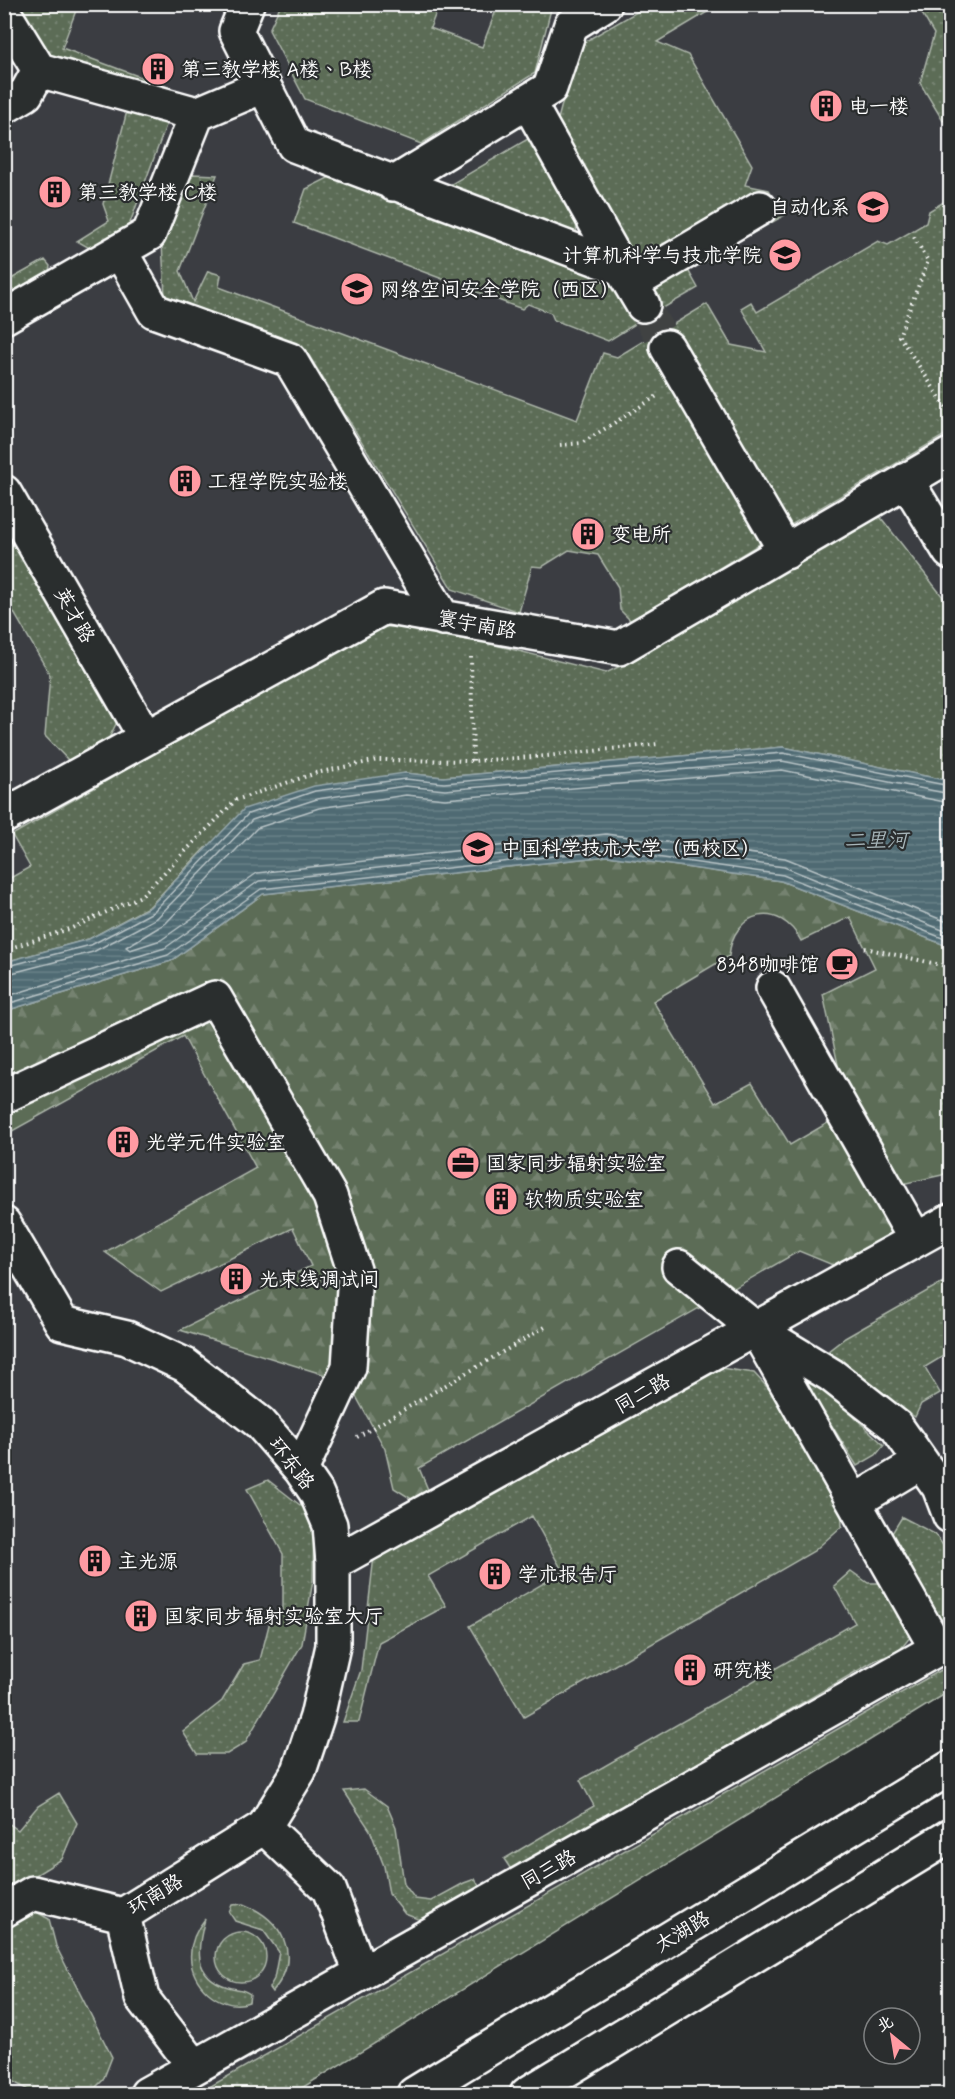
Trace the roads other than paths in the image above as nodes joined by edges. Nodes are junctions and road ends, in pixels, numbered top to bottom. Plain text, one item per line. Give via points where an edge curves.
1 (247, 4) edge
2 (605, 4) edge
3 (4, 13) edge
4 (39, 70) junction
5 (262, 86) junction
6 (528, 102) junction
7 (4, 106) edge
8 (197, 114) junction
9 (393, 184) junction
10 (760, 208) dead end
11 (120, 250) junction
12 (632, 286) junction
13 (4, 317) edge
14 (667, 347) tunnel mouth
15 (951, 455) edge
16 (906, 480) junction
17 (4, 492) edge
18 (786, 552) junction
19 (951, 552) edge
20 (442, 618) junction
21 (146, 738) junction
22 (4, 816) edge
23 (773, 988) dead end
24 (4, 1096) edge
25 (951, 1221) edge
26 (4, 1224) edge
27 (916, 1240) junction
28 (679, 1267) dead end
29 (757, 1330) junction
30 (921, 1462) junction
31 (301, 1470) junction
32 (854, 1502) junction
33 (951, 1516) edge
34 (333, 1563) junction
35 (944, 1649) edge
36 (951, 1768) edge
37 (264, 1827) junction
38 (951, 1836) edge
39 (4, 1910) edge
40 (123, 1915) junction
41 (361, 1973) junction
42 (195, 2067) junction
43 (147, 2094) edge
44 (414, 2094) edge
45 (527, 2094) edge

1 - 5 street via 236,30
2 - 6 street via 571,25 550,88
3 - 4 street
4 - 7 street via 26,94
4 - 8 street
5 - 8 street
5 - 9 street via 294,145
6 - 9 street
6 - 12 street
8 - 11 street via 149,234
9 - 12 street
10 - 12 street
11 - 13 street
11 - 20 street via 154,310 290,360
14 - 18 street
15 - 16 street, 寰宇南路
16 - 18 street, 寰宇南路
16 - 19 street
17 - 21 street, 英才路
18 - 20 street, 寰宇南路 via 620,648
20 - 21 street, 寰宇南路 via 384,608
21 - 22 street, 寰宇南路
23 - 27 street
24 - 31 street via 215,998 330,1196 355,1273 349,1366
25 - 27 street, 同二路
26 - 31 street, 环东路 via 62,1323 127,1338 185,1365 260,1424
27 - 29 street, 同二路
28 - 29 street
29 - 30 street via 831,1375 896,1426
29 - 32 street
29 - 34 street, 同二路
30 - 32 street
30 - 33 street via 939,1487
31 - 34 street, 环东路 via 316,1492 330,1525
32 - 35 street
34 - 37 street, 环东路 via 333,1646 317,1717 299,1771
35 - 41 street, 同三路
36 - 44 street, 太湖路
37 - 40 street, 环南路
37 - 41 street via 329,1889
38 - 45 street
39 - 40 street, 环南路 via 33,1893
40 - 42 street via 142,1998
41 - 42 street, 同三路
42 - 43 street, 同三路

